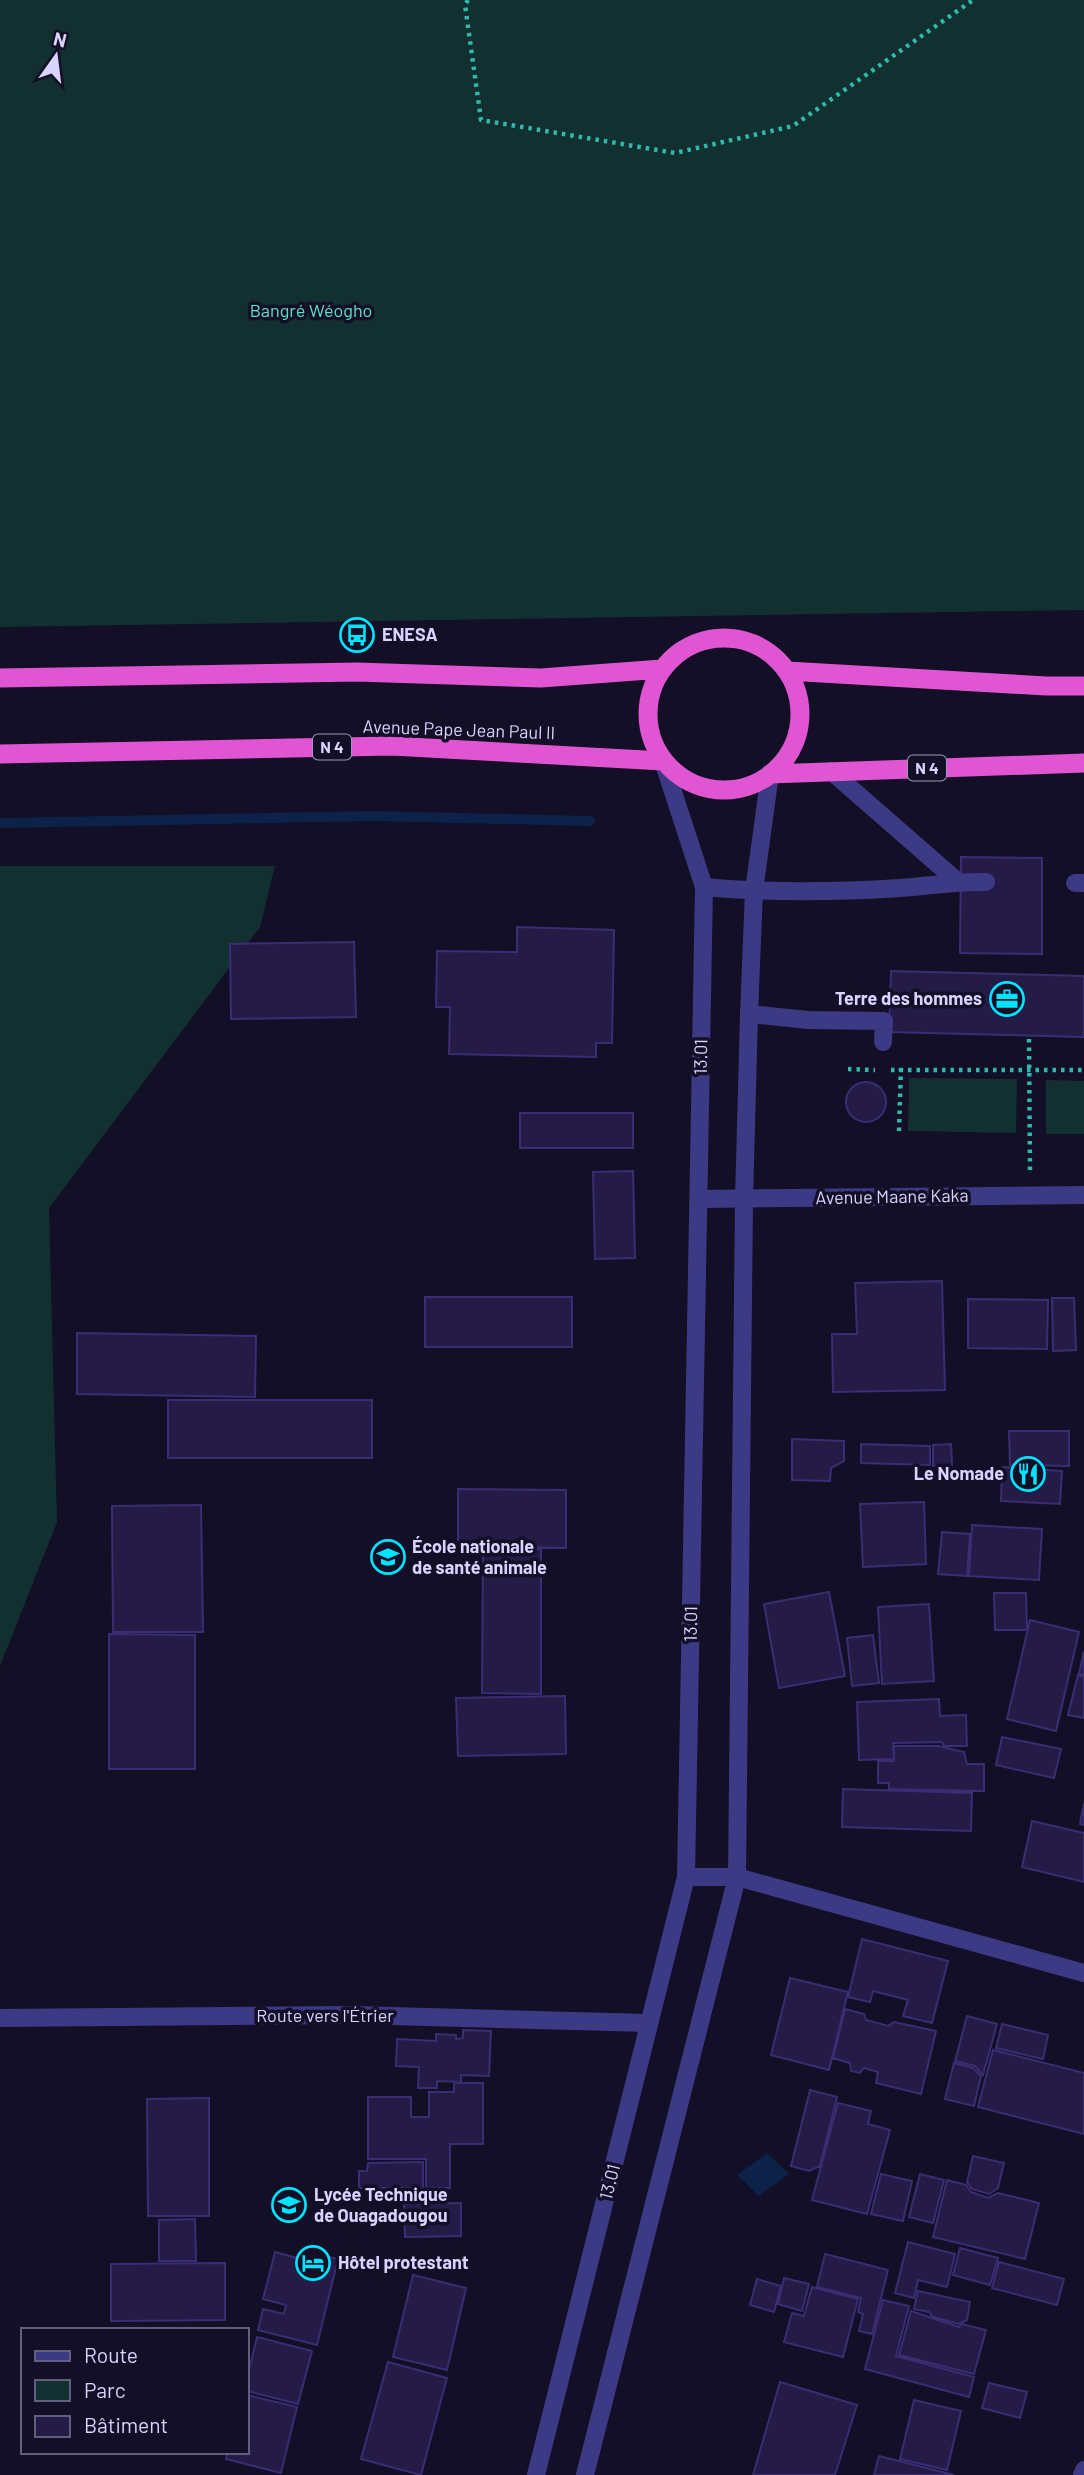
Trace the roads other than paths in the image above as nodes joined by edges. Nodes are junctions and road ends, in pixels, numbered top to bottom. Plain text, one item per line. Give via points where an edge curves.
1 (662, 669) junction
2 (787, 671) junction
3 (0, 678) edge
4 (1084, 686) edge
5 (0, 754) edge
6 (663, 761) junction
7 (1084, 763) edge
8 (831, 771) junction
9 (770, 775) junction
10 (957, 881) junction
11 (986, 881) dead end
12 (704, 887) junction
13 (754, 891) junction
14 (749, 1014) junction
15 (883, 1042) road end
16 (1084, 1195) edge
17 (699, 1199) junction
18 (744, 1200) junction
19 (686, 1877) junction
20 (737, 1877) junction
21 (1084, 1973) edge
22 (0, 2018) edge
23 (649, 2023) junction
24 (536, 2475) edge
25 (585, 2475) edge

1 - 2 highway, N 4 via 680,651 701,640 725,638 749,642 770,653
1 - 3 highway via 541,678 357,672
1 - 6 highway, N 4 via 653,682 647,715 649,732
2 - 4 highway
2 - 9 highway, N 4 via 800,707 799,726 794,745
5 - 6 highway, Avenue Pape Jean Paul II / N 4 via 392,746
6 - 9 highway, N 4 via 702,787 726,790 749,786
6 - 12 street, 13.01
7 - 8 highway, N 4
8 - 9 highway, N 4
8 - 10 street
9 - 13 street
10 - 11 street
10 - 13 street via 900,888
12 - 13 street
12 - 17 street, 13.01
13 - 14 street
14 - 15 street via 884,1021
14 - 18 street
16 - 18 street, Avenue Maane Kaka
17 - 18 street, Avenue Maane Kaka
17 - 19 street, 13.01
18 - 20 street
19 - 20 street
19 - 23 street, 13.01
20 - 21 street
20 - 25 street
22 - 23 street, Route vers l'Étrier via 353,2015
23 - 24 street, 13.01

